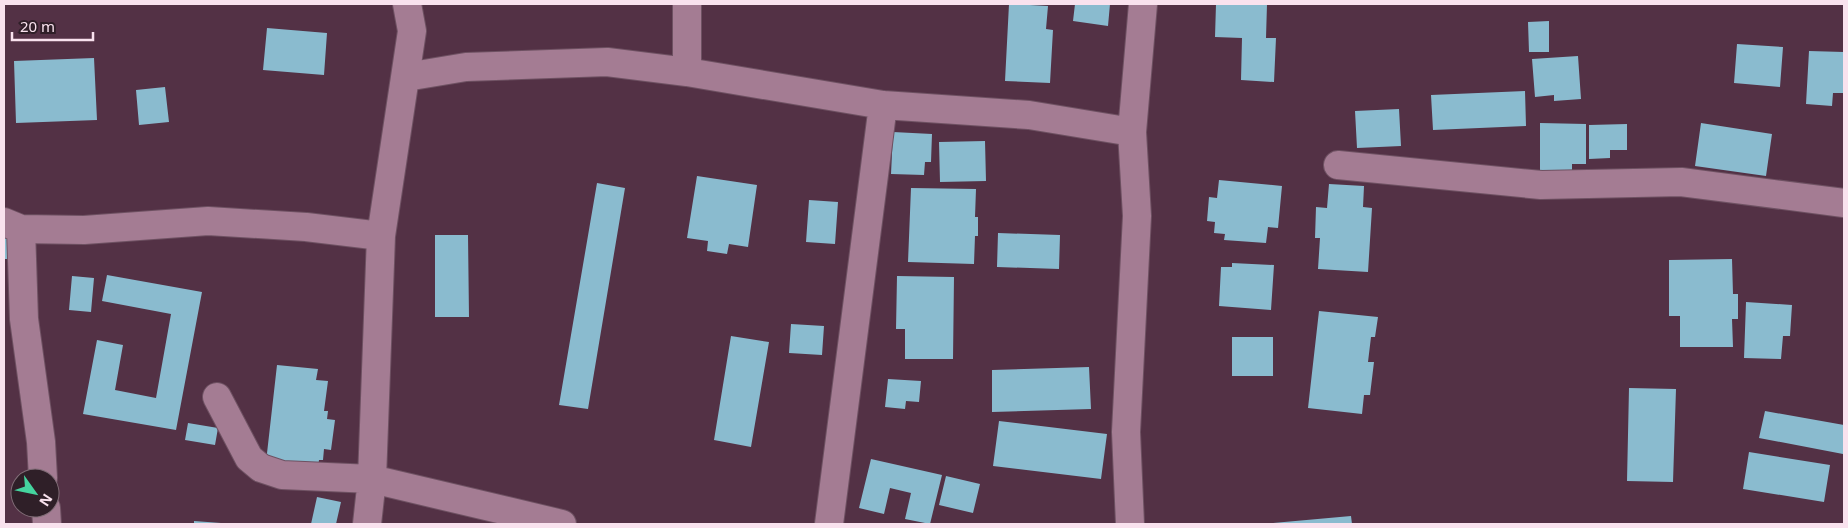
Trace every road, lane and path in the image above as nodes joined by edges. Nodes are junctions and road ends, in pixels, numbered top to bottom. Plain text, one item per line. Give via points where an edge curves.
1 (407, 4) edge
2 (687, 4) edge
3 (1143, 4) edge
4 (687, 72) junction
5 (406, 77) junction
6 (883, 105) junction
7 (1132, 132) junction
8 (1338, 165) dead end
9 (1844, 203) edge
10 (13, 225) edge
11 (381, 236) junction
12 (217, 397) dead end
13 (43, 468) edge
14 (372, 479) junction
15 (367, 524) edge
16 (562, 524) edge
17 (829, 524) edge
18 (1130, 524) edge

1 - 5 street via 412,31
2 - 4 street
3 - 7 street
4 - 5 street via 607,62 466,67
4 - 6 street
5 - 11 street
6 - 7 street via 1029,115
6 - 17 street
7 - 18 street via 1137,216 1126,432
8 - 9 street via 1541,186 1681,182
10 - 11 street via 84,230 208,221
10 - 13 street
11 - 14 street
12 - 14 street via 249,458 261,468 282,476
14 - 15 street
14 - 16 street

